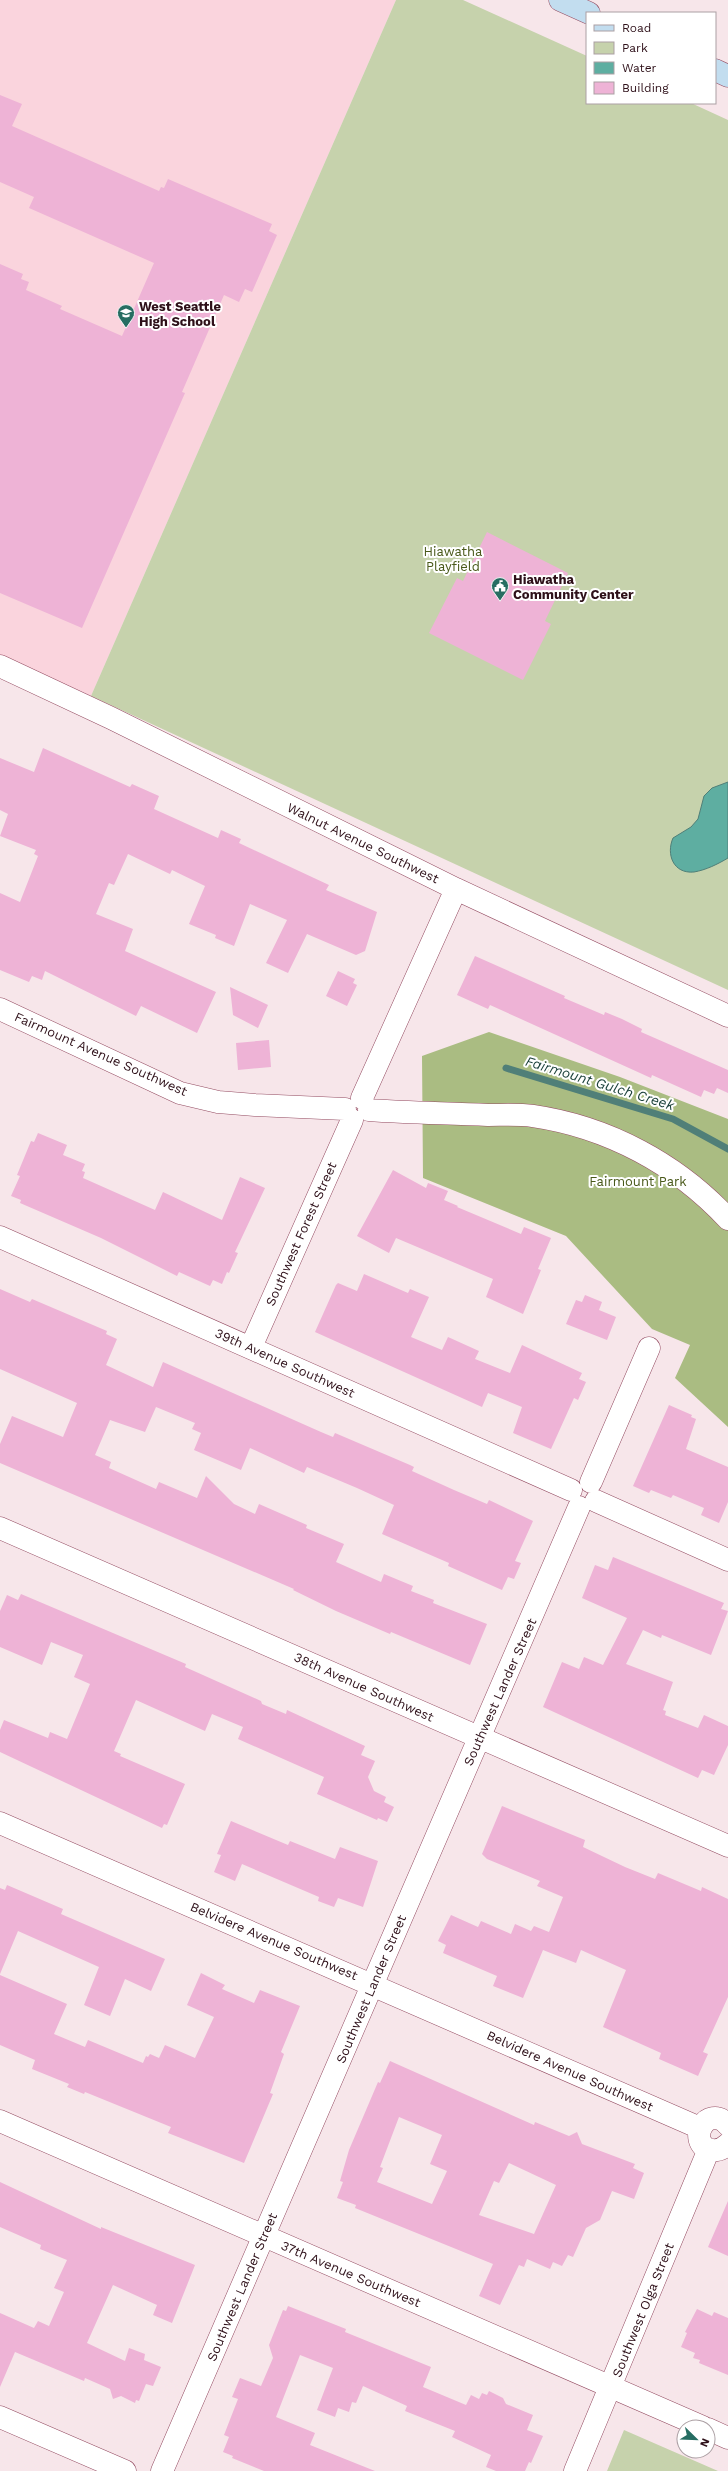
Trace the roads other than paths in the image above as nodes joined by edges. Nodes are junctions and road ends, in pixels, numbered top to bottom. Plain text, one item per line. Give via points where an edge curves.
1 (560, 0) edge
2 (587, 12) edge
3 (716, 70) edge
4 (728, 76) edge
5 (0, 666) edge
6 (456, 889) junction
7 (0, 1009) edge
8 (728, 1016) edge
9 (357, 1110) junction
10 (728, 1219) edge
11 (0, 1237) edge
12 (250, 1347) junction
13 (649, 1348) dead end
14 (584, 1495) junction
15 (0, 1528) edge
16 (728, 1560) edge
17 (480, 1737) junction
18 (0, 1823) edge
19 (728, 1846) edge
20 (373, 1984) junction
21 (726, 2117) edge
22 (0, 2121) edge
23 (700, 2128) junction
24 (718, 2146) edge
25 (263, 2236) junction
26 (612, 2386) junction
27 (0, 2417) edge
28 (685, 2419) edge
29 (716, 2433) edge
30 (728, 2438) edge
31 (125, 2471) edge
32 (162, 2471) edge
33 (575, 2471) edge

1 - 2 main road
3 - 4 main road
5 - 6 street, Walnut Avenue Southwest via 111,718
6 - 8 street, Walnut Avenue Southwest
6 - 9 street, Southwest Forest Street
7 - 9 street, Fairmount Avenue Southwest via 180,1093 218,1102
9 - 10 street, Fairmount Avenue Southwest via 533,1116 582,1128 625,1143 665,1165 705,1194
9 - 12 street, Southwest Forest Street
11 - 12 street, 39th Avenue Southwest
12 - 14 street, 39th Avenue Southwest
13 - 14 street, Southwest Lander Street
14 - 16 street, 39th Avenue Southwest
14 - 17 street, Southwest Lander Street
15 - 17 street, 38th Avenue Southwest
17 - 19 street, 38th Avenue Southwest
17 - 20 street, Southwest Lander Street
18 - 20 street, Belvidere Avenue Southwest
20 - 23 street, Belvidere Avenue Southwest
20 - 25 street, Southwest Lander Street
21 - 23 street via 710,2119
22 - 25 street, 37th Avenue Southwest
23 - 24 street via 700,2139
24 - 26 street, Southwest Olga Street
25 - 26 street, 37th Avenue Southwest
25 - 32 street, Southwest Lander Street
26 - 28 street, 37th Avenue Southwest
26 - 33 street, Southwest Olga Street
27 - 31 street
29 - 30 street

